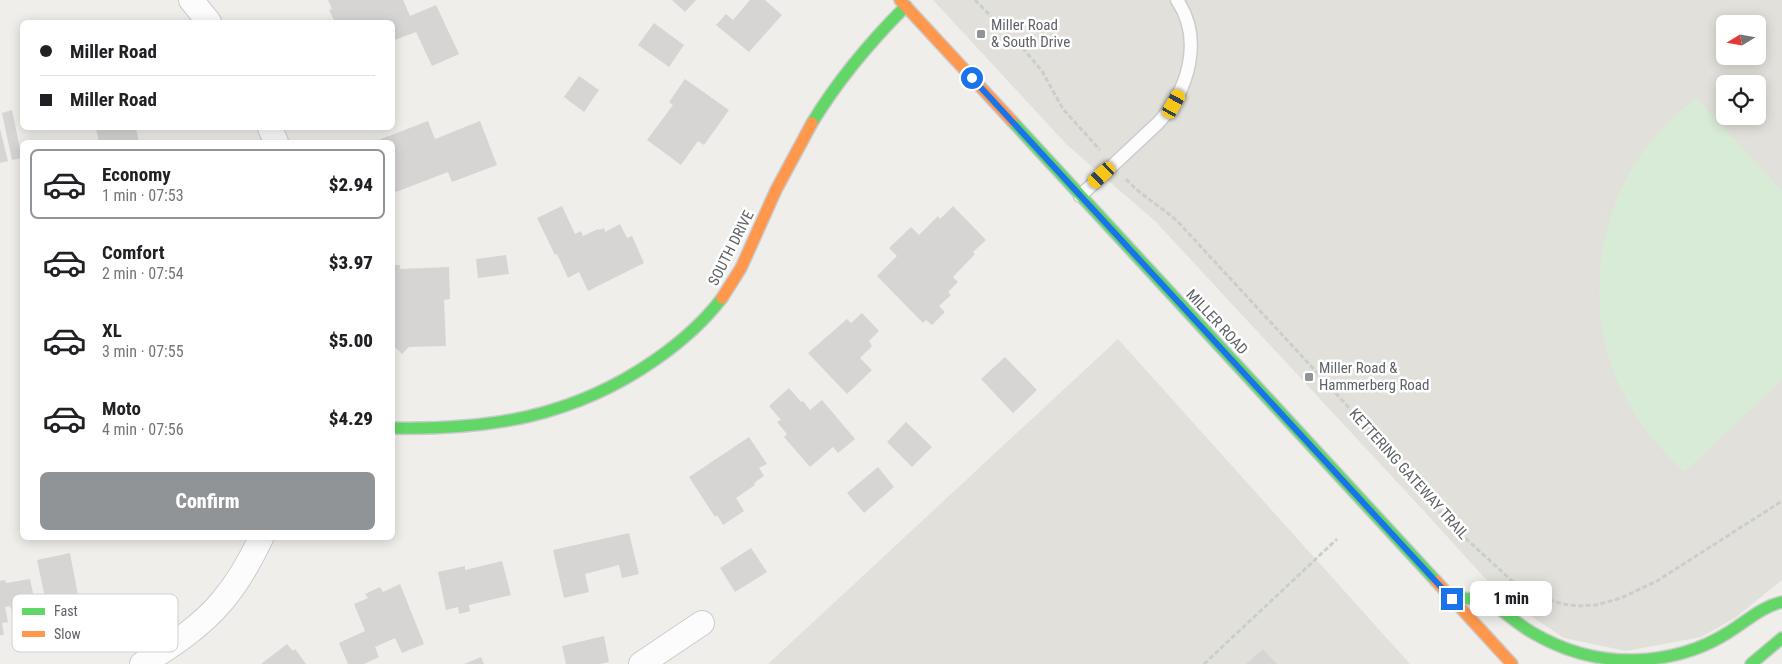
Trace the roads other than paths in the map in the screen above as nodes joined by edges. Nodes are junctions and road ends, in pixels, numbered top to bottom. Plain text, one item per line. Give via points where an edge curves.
1 (191, 0) edge
2 (1177, 0) edge
3 (903, 3) edge
4 (207, 20) edge
5 (1080, 196) junction
6 (395, 428) edge
7 (260, 540) edge
8 (1452, 599) junction
9 (1782, 602) edge
10 (702, 623) dead end
11 (1782, 638) edge
12 (178, 639) edge
13 (160, 652) edge
14 (142, 664) edge
15 (641, 664) edge
16 (1512, 664) edge
17 (1751, 664) edge

1 - 4 street
2 - 5 lane via 1186,19 1190,50 1180,93 1158,123
3 - 5 street, MILLER ROAD
3 - 6 street, SOUTH DRIVE via 863,50 813,122 724,296 675,346 614,385 547,413 509,422 445,430
5 - 8 street, MILLER ROAD
7 - 12 street via 245,569 218,606
8 - 9 street via 1484,599 1521,626 1552,643 1589,656 1622,660 1662,657 1699,648 1765,607
8 - 16 street, MILLER ROAD
10 - 15 street
11 - 17 street
13 - 14 street

